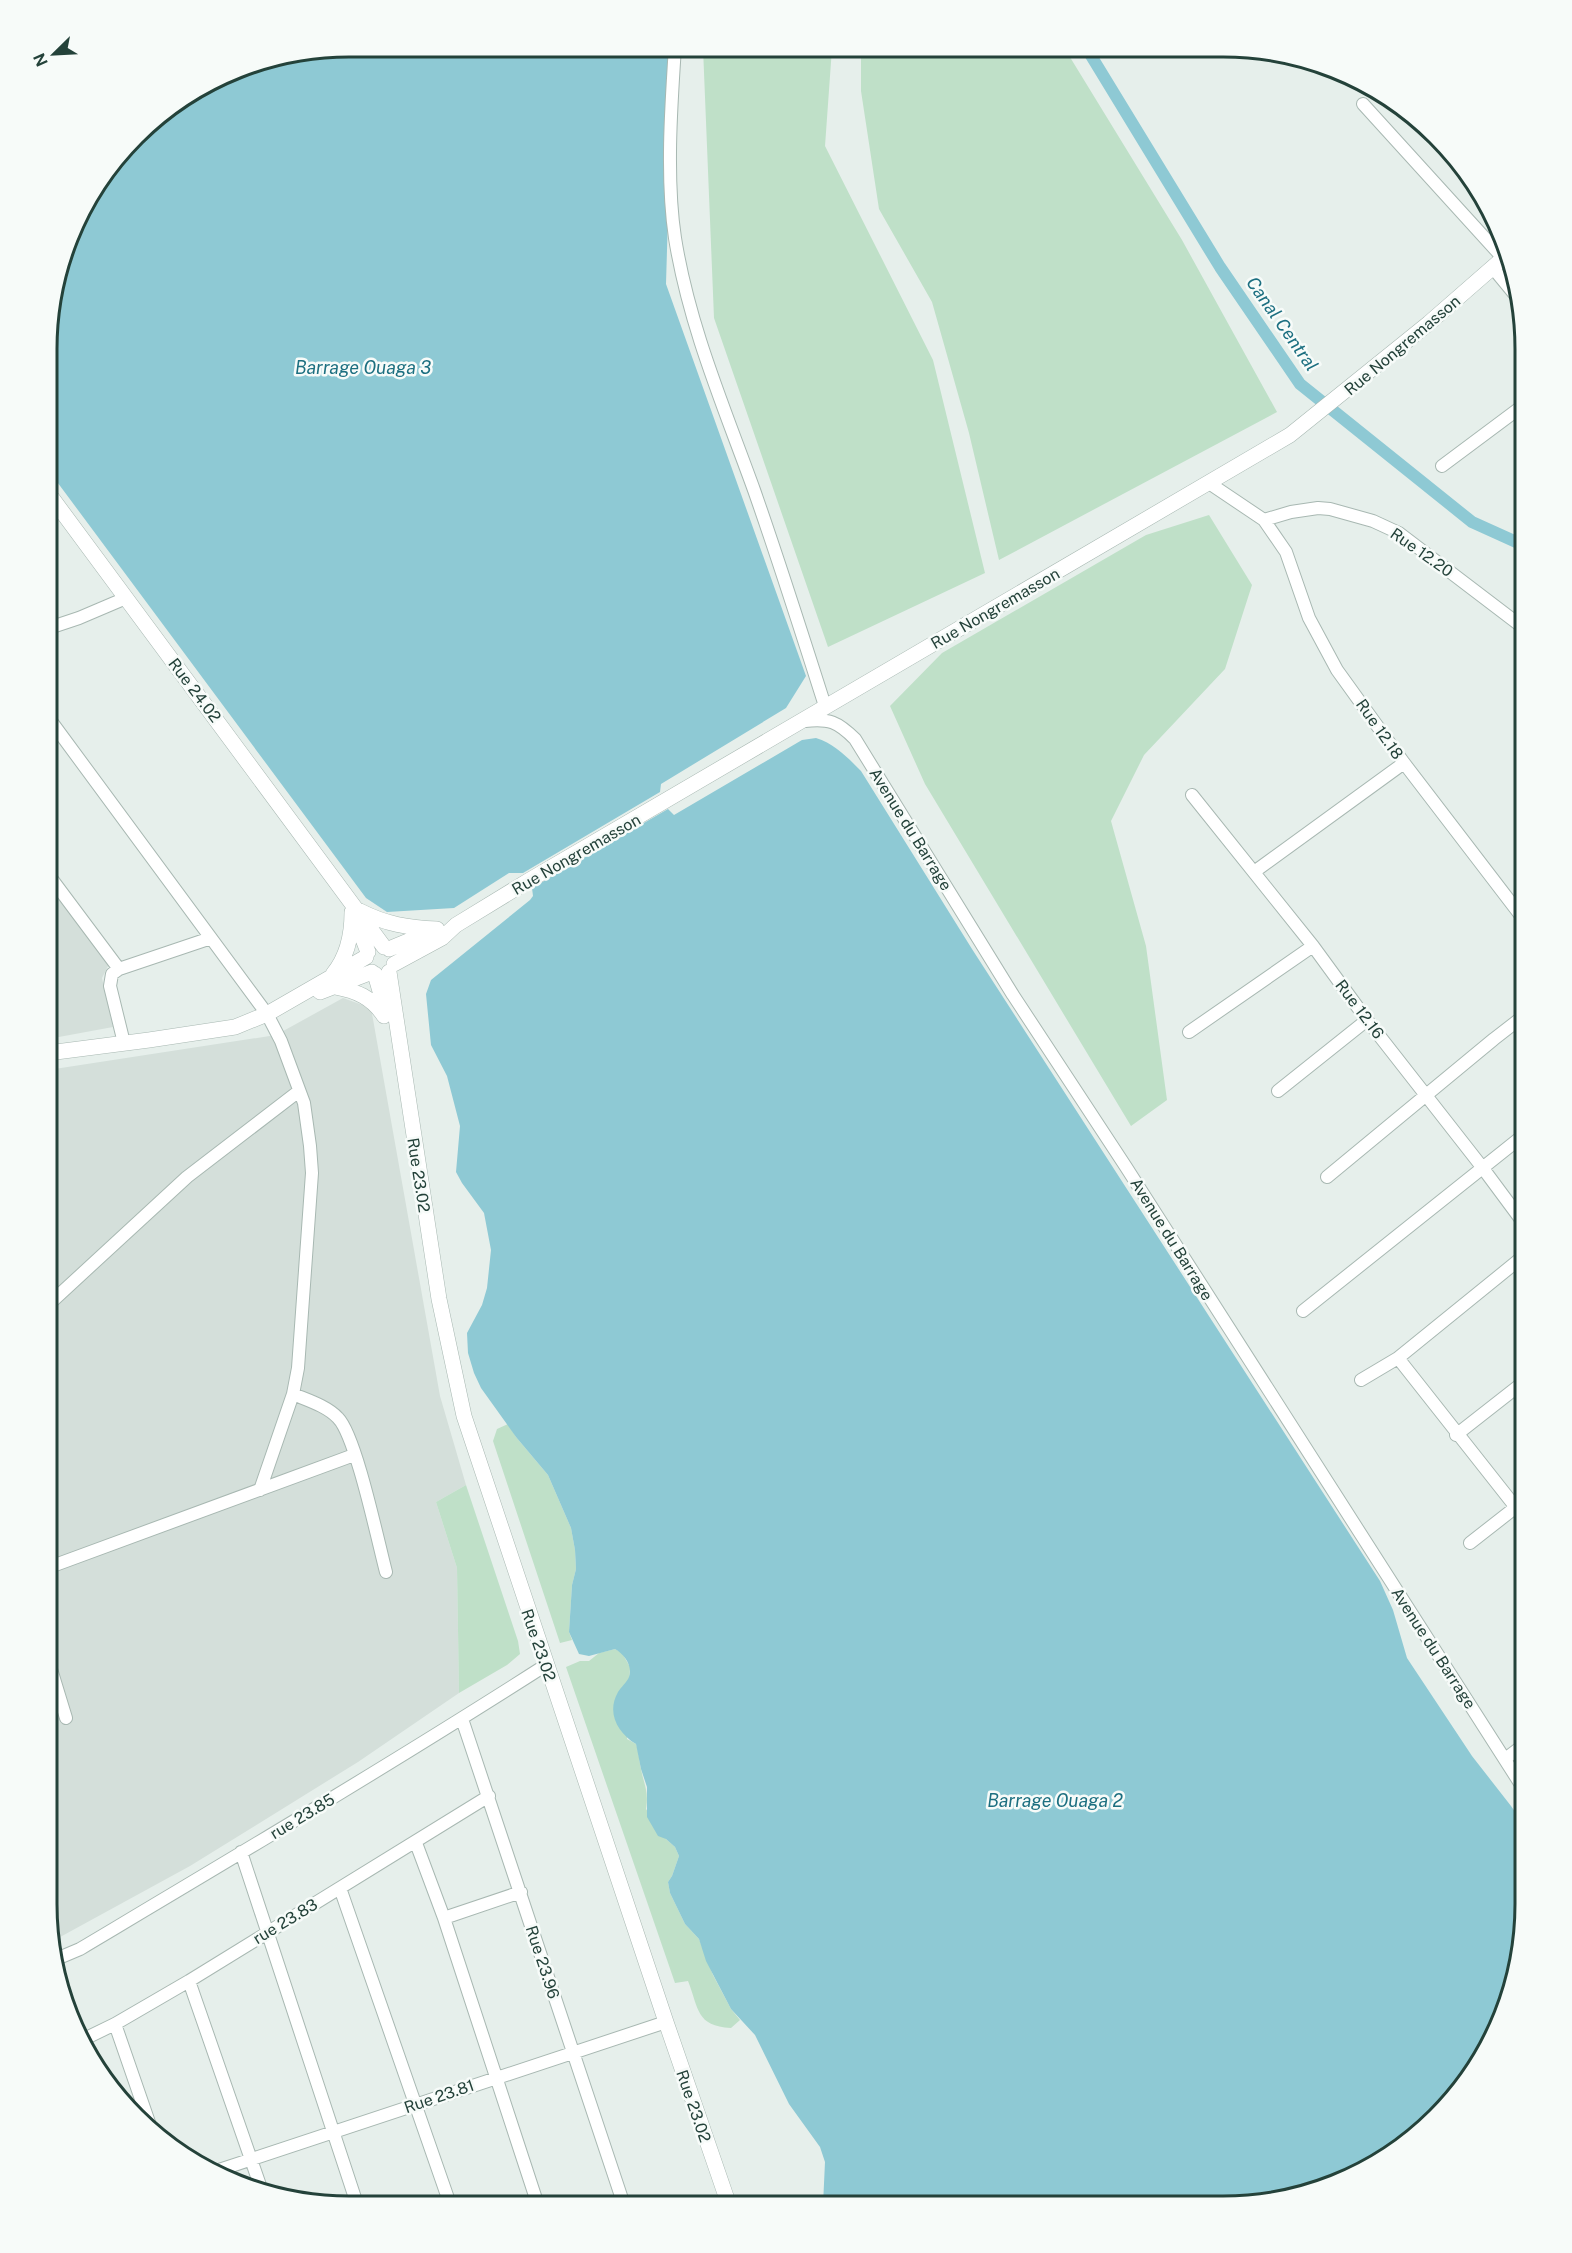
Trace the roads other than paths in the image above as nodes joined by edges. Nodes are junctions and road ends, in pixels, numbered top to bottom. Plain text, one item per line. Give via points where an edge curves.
1 (675, 57) edge
2 (1363, 104) dead end
3 (1501, 260) edge
4 (1515, 412) edge
5 (1442, 466) dead end
6 (1209, 483) junction
7 (57, 505) edge
8 (1264, 520) junction
9 (126, 598) junction
10 (1515, 621) edge
11 (57, 625) edge
12 (825, 706) junction
13 (799, 721) junction
14 (57, 729) edge
15 (1404, 763) junction
16 (1192, 795) dead end
17 (1254, 872) junction
18 (57, 886) edge
19 (1515, 908) edge
20 (354, 911) junction
21 (456, 925) junction
22 (437, 929) junction
23 (211, 938) junction
24 (1313, 945) junction
25 (367, 954) junction
26 (384, 963) junction
27 (119, 969) junction
28 (332, 982) junction
29 (267, 1014) junction
30 (1367, 1020) junction
31 (1515, 1023) edge
32 (391, 1031) junction
33 (1189, 1032) dead end
34 (124, 1043) junction
35 (57, 1052) edge
36 (402, 1072) junction
37 (299, 1091) junction
38 (1278, 1091) dead end
39 (1426, 1095) junction
40 (1515, 1142) edge
41 (1482, 1167) junction
42 (1327, 1177) dead end
43 (1515, 1212) edge
44 (1515, 1263) edge
45 (57, 1298) edge
46 (1303, 1311) dead end
47 (1398, 1358) junction
48 (1361, 1380) dead end
49 (1515, 1389) edge
50 (293, 1394) junction
51 (1456, 1435) junction
52 (354, 1455) junction
53 (260, 1490) junction
54 (1515, 1498) edge
55 (1515, 1509) edge
56 (1470, 1543) dead end
57 (57, 1564) edge
58 (386, 1572) dead end
59 (546, 1665) junction
60 (57, 1689) edge
61 (66, 1718) dead end
62 (462, 1719) junction
63 (1515, 1752) edge
64 (1505, 1759) junction
65 (1515, 1775) edge
66 (489, 1796) junction
67 (416, 1843) junction
68 (241, 1852) junction
69 (340, 1888) junction
70 (521, 1892) junction
71 (444, 1918) junction
72 (266, 1932) junction
73 (62, 1956) edge
74 (189, 1981) junction
75 (666, 2022) junction
76 (115, 2024) junction
77 (89, 2037) edge
78 (573, 2053) junction
79 (496, 2077) junction
80 (417, 2104) junction
81 (147, 2115) edge
82 (332, 2132) junction
83 (252, 2159) junction
84 (225, 2168) edge
85 (259, 2182) edge
86 (354, 2196) edge
87 (447, 2196) edge
88 (535, 2196) edge
89 (621, 2196) edge
90 (726, 2196) edge

1 - 12 street via 670,166 675,236 687,299
2 - 3 street
3 - 6 street, Rue Nongremasson via 1334,402 1290,435
4 - 5 street
6 - 8 street
6 - 12 street, Rue Nongremasson
7 - 9 street, Rue 24.02
8 - 10 street, Rue 12.20 via 1318,508 1373,521 1399,533
8 - 15 street, Rue 12.18 via 1292,566 1308,618 1318,636
9 - 11 street
9 - 20 street, Rue 24.02 via 340,886
12 - 13 street, Rue Nongremasson
13 - 21 street, Rue Nongremasson
13 - 64 street, Avenue du Barrage via 832,721 855,739 1012,995
14 - 23 street
15 - 17 street
15 - 19 street, Rue 12.18
16 - 17 street, Rue 12.16
17 - 24 street, Rue 12.16
18 - 27 street
20 - 22 street via 392,925
20 - 25 street, Rue 24.02
20 - 26 street, Rue 24.02
20 - 28 street via 348,944
21 - 22 street, Rue Nongremasson
21 - 26 street, Rue Nongremasson via 442,938
22 - 26 street, Rue Nongremasson
23 - 27 street
23 - 29 street
24 - 30 street, Rue 12.16
24 - 33 street
25 - 26 street, Rue Nongremasson via 374,947
25 - 26 street, Rue 24.02 via 366,965
25 - 28 street, Rue Nongremasson
26 - 28 street, Rue Nongremasson
26 - 32 street, Rue 23.02
26 - 36 street, Rue 23.02
27 - 34 street via 111,977 110,986
28 - 29 street, Rue Nongremasson
28 - 32 street via 367,998 383,1014
29 - 34 street, Rue Nongremasson via 235,1027
29 - 37 street
30 - 38 street
30 - 39 street, Rue 12.16
31 - 39 street
32 - 36 street, Rue 23.02
34 - 35 street, Rue Nongremasson
36 - 59 street, Rue 23.02 via 454,1378
37 - 45 street via 187,1177
37 - 50 street via 308,1122 312,1173 301,1344
39 - 41 street, Rue 12.16
39 - 42 street
40 - 41 street
41 - 43 street, Rue 12.16
41 - 46 street
44 - 47 street
47 - 48 street
47 - 51 street
49 - 51 street
50 - 52 street via 338,1417
50 - 53 street
51 - 54 street
52 - 53 street
52 - 58 street
53 - 57 street
55 - 56 street
59 - 62 street, rue 23.85
59 - 75 street, Rue 23.02
60 - 61 street
62 - 66 street, Rue 23.96
62 - 68 street, rue 23.85
63 - 64 street
64 - 65 street, Avenue du Barrage
66 - 67 street, rue 23.83
66 - 70 street, Rue 23.96
67 - 69 street, rue 23.83
67 - 71 street
68 - 72 street
68 - 73 street, rue 23.85
69 - 72 street, rue 23.83
69 - 80 street
70 - 71 street
70 - 78 street, Rue 23.96
71 - 79 street
72 - 74 street, rue 23.83
72 - 82 street
74 - 76 street, rue 23.83
74 - 83 street
75 - 78 street, Rue 23.81
75 - 90 street, Rue 23.02
76 - 77 street, rue 23.83
76 - 81 street
78 - 79 street, Rue 23.81
78 - 89 street, Rue 23.96
79 - 80 street, Rue 23.81
79 - 88 street
80 - 82 street, Rue 23.81
80 - 87 street
82 - 83 street, Rue 23.81
82 - 86 street
83 - 84 street, Rue 23.81
83 - 85 street

